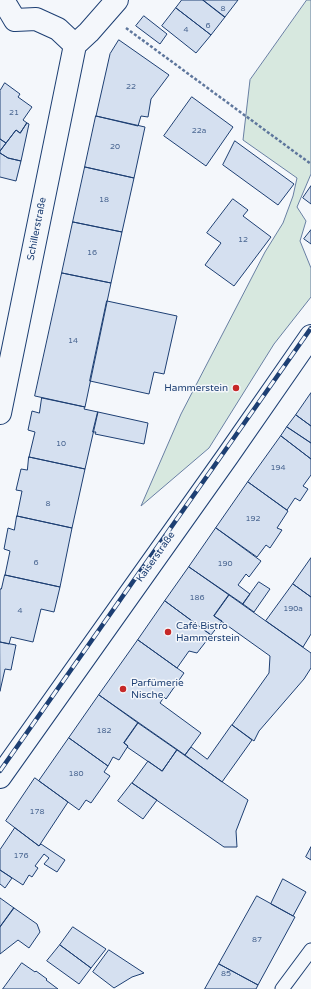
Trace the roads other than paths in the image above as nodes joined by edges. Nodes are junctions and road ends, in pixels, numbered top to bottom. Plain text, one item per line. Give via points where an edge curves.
1 (3, 0) edge
2 (112, 7) edge
3 (7, 25) edge
4 (75, 45) junction
5 (311, 336) edge
6 (0, 413) edge
7 (0, 777) edge
8 (311, 950) edge
9 (282, 989) edge

1 - 3 main road
2 - 4 main road
3 - 4 main road via 36,19 58,29
4 - 6 main road, Schillerstraße
5 - 7 main road, Kaiserstraße
8 - 9 lane

